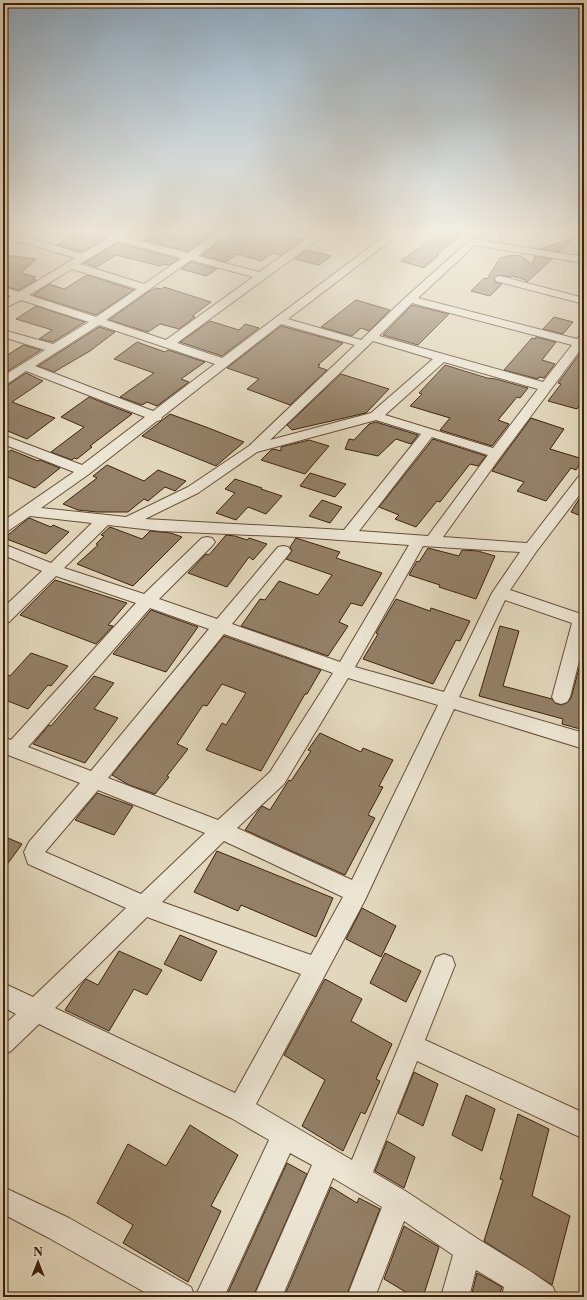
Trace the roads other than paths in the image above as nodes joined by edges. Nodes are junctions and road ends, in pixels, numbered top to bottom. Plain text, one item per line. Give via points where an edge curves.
1 (7, 292) edge
2 (25, 292) edge
3 (141, 292) edge
4 (240, 292) edge
5 (317, 292) edge
6 (418, 292) edge
7 (548, 292) edge
8 (18, 296) junction
9 (410, 299) junction
10 (584, 301) edge
11 (3, 306) edge
12 (279, 320) junction
13 (96, 322) junction
14 (3, 333) edge
15 (582, 340) edge
16 (367, 341) junction
17 (167, 345) junction
18 (55, 349) junction
19 (442, 357) junction
20 (225, 363) junction
21 (26, 367) junction
22 (3, 381) edge
23 (546, 387) junction
24 (376, 416) junction
25 (156, 417) junction
26 (429, 432) junction
27 (3, 439) edge
28 (252, 449) junction
29 (496, 452) junction
30 (84, 472) junction
31 (584, 479) edge
32 (28, 511) junction
33 (105, 519) junction
34 (128, 522) junction
35 (3, 528) edge
36 (348, 535) junction
37 (426, 540) junction
38 (207, 542) dead end
39 (531, 548) junction
40 (3, 549) edge
41 (282, 550) dead end
42 (54, 570) junction
43 (500, 593) junction
44 (147, 601) junction
45 (3, 618) edge
46 (582, 618) edge
47 (221, 627) junction
48 (344, 670) junction
49 (561, 697) dead end
50 (448, 700) junction
51 (584, 741) edge
52 (7, 749) edge
53 (95, 780) junction
54 (221, 830) junction
55 (357, 893) junction
56 (143, 905) junction
57 (444, 965) dead end
58 (316, 968) junction
59 (3, 995) edge
60 (36, 1010) junction
61 (3, 1043) edge
62 (411, 1046) junction
63 (240, 1109) junction
64 (584, 1126) edge
65 (285, 1135) junction
66 (327, 1160) junction
67 (358, 1177) junction
68 (3, 1200) edge
69 (398, 1201) junction
70 (468, 1249) junction
71 (518, 1289) edge
72 (181, 1297) edge
73 (209, 1297) edge
74 (268, 1297) edge
75 (361, 1297) edge
76 (455, 1297) edge
77 (543, 1297) edge

1 - 8 street
2 - 8 street
3 - 13 street
4 - 17 street
5 - 12 street
6 - 9 street
7 - 10 street
8 - 11 street
8 - 13 street
9 - 15 street
9 - 16 street
12 - 16 street
12 - 20 street
13 - 17 street
13 - 18 street
14 - 18 street
15 - 23 street
16 - 19 street
16 - 28 street
17 - 20 street
18 - 21 street
19 - 23 street
19 - 24 street
20 - 25 street
21 - 22 street
21 - 25 street
23 - 29 street
24 - 26 street
24 - 28 street
25 - 30 street
26 - 29 street
26 - 36 street
27 - 30 street
28 - 34 street via 193,490
29 - 37 street
30 - 32 street
31 - 39 street
32 - 33 street
32 - 35 street
33 - 34 street
33 - 42 street
34 - 36 street via 161,526
36 - 37 street
37 - 39 street
37 - 48 street
38 - 44 street
39 - 43 street
40 - 42 street
41 - 47 street
42 - 44 street
42 - 45 street
43 - 46 street
43 - 50 street
44 - 47 street
44 - 52 street
46 - 49 street
47 - 48 street
47 - 53 street
48 - 50 street
48 - 54 street via 277,778
50 - 51 street
50 - 55 street
52 - 53 street
53 - 54 street
53 - 56 street via 36,848 35,857
54 - 55 street
54 - 56 street
55 - 58 street
56 - 58 street
56 - 60 street
57 - 62 street
58 - 63 street
59 - 60 street
60 - 61 street
60 - 63 street
62 - 64 street
62 - 67 street
63 - 65 street
65 - 66 street
65 - 73 street
66 - 67 street
66 - 74 street
67 - 69 street
68 - 72 street via 59,1228
69 - 70 street
69 - 75 street
70 - 71 street
70 - 76 street
71 - 77 street

